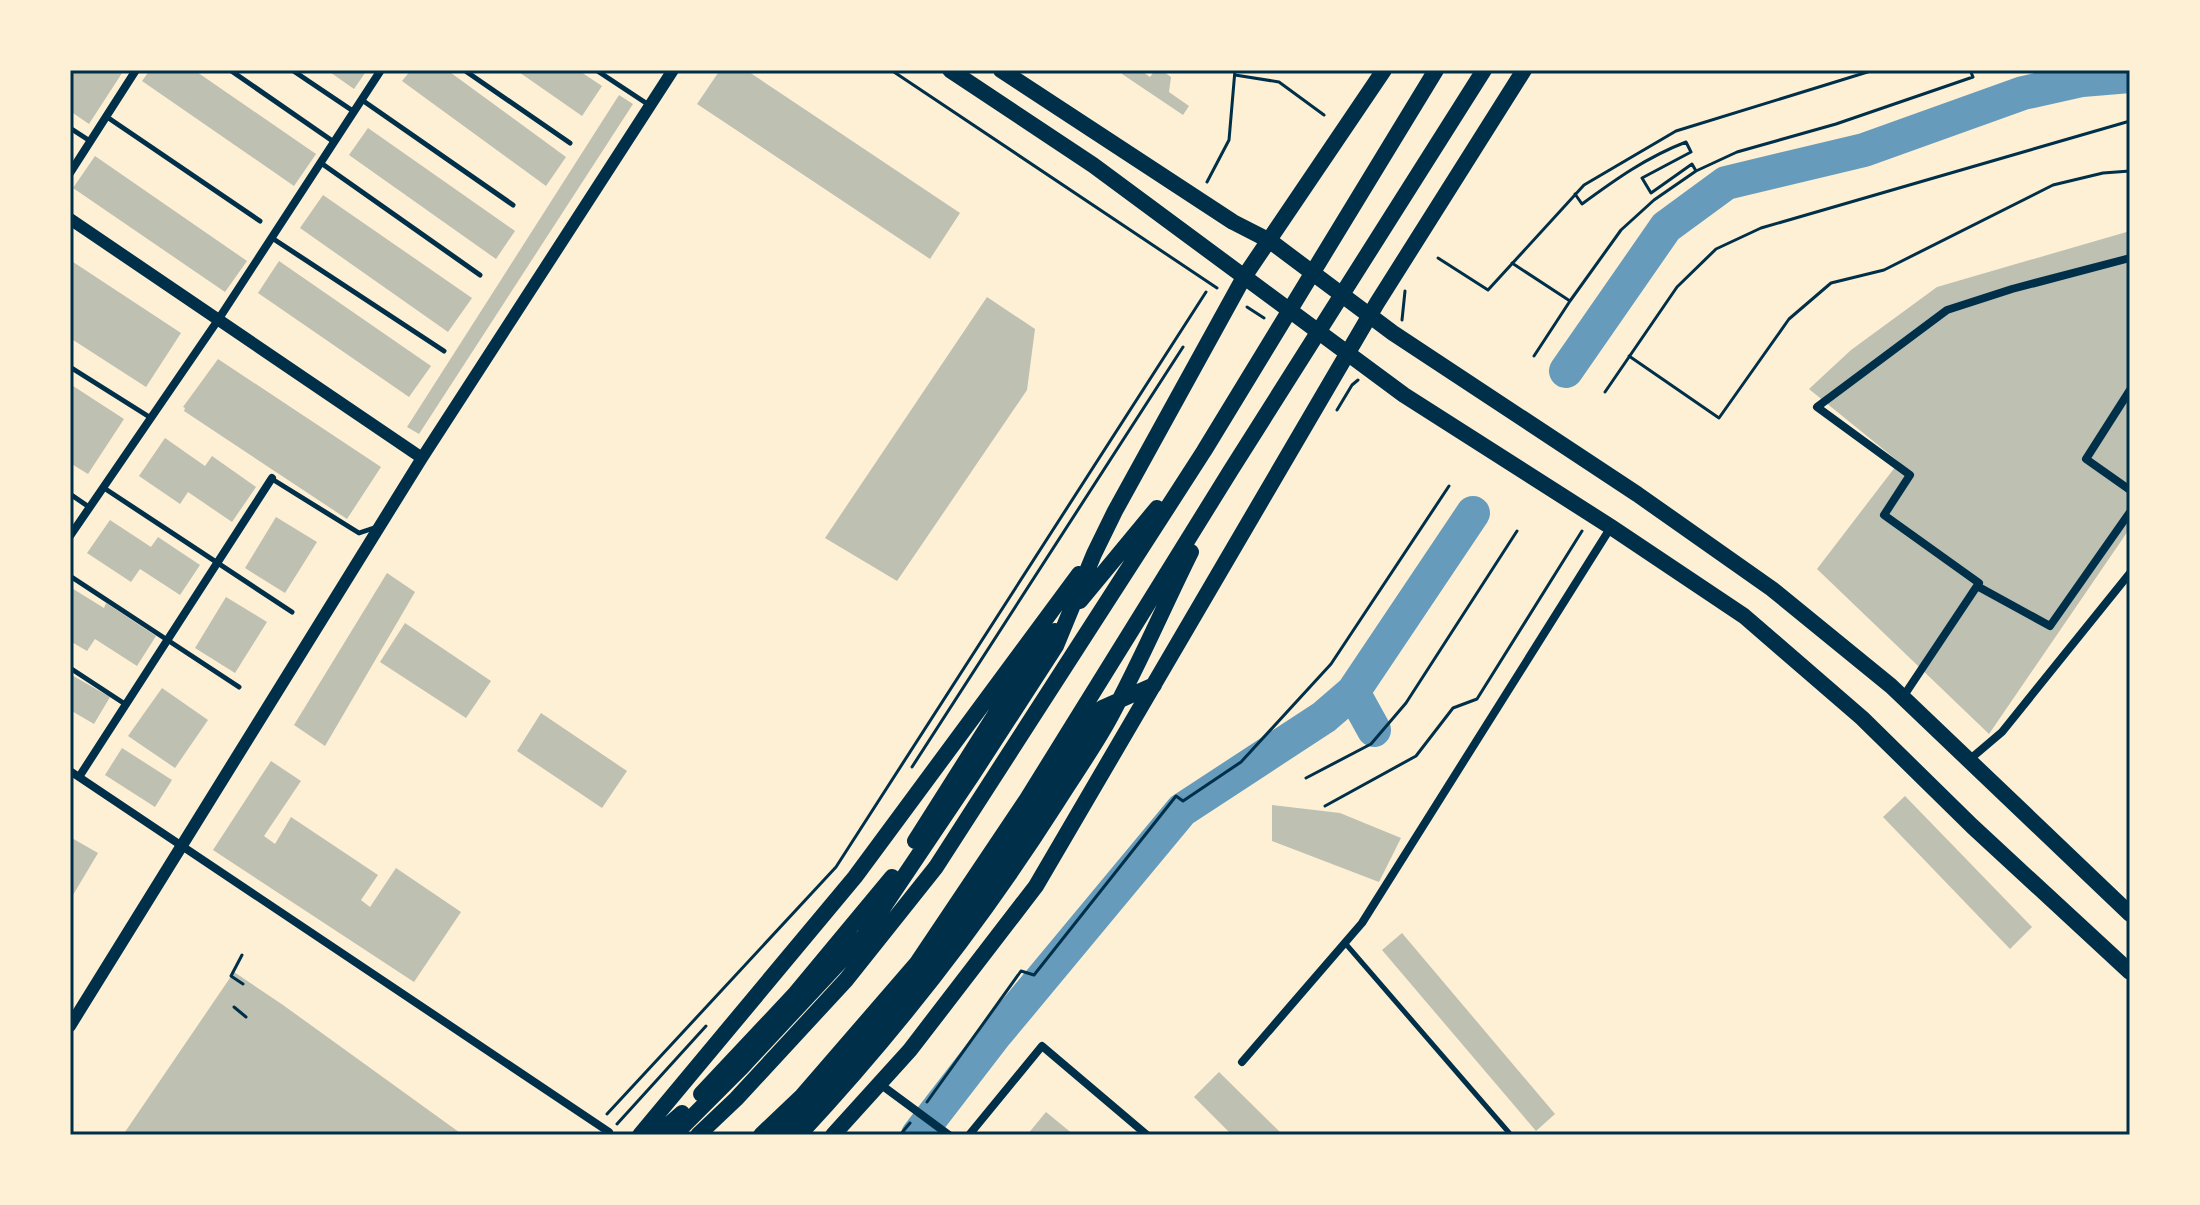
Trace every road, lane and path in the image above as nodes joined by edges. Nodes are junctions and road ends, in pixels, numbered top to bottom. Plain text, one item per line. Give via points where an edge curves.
1 (136, 70) edge
2 (230, 70) edge
3 (292, 70) edge
4 (381, 70) edge
5 (464, 70) edge
6 (596, 70) edge
7 (673, 70) edge
8 (891, 70) edge
9 (950, 70) edge
10 (1001, 70) edge
11 (1384, 70) edge
12 (1436, 70) edge
13 (1484, 70) edge
14 (1524, 70) edge
15 (1874, 70) edge
16 (1970, 70) edge
17 (1235, 72) edge
18 (362, 100) junction
19 (650, 105) junction
20 (354, 112) junction
21 (1324, 115) dead end
22 (106, 117) junction
23 (2130, 121) edge
24 (70, 128) edge
25 (90, 141) junction
26 (1109, 141) junction
27 (334, 142) junction
28 (570, 143) dead end
29 (321, 163) junction
30 (1093, 165) junction
31 (1696, 171) junction
32 (2130, 171) edge
33 (70, 173) edge
34 (1207, 182) dead end
35 (1575, 194) junction
36 (513, 205) dead end
37 (70, 219) edge
38 (260, 221) dead end
39 (272, 238) junction
40 (1270, 241) junction
41 (1438, 258) dead end
42 (2130, 258) edge
43 (1512, 263) junction
44 (480, 275) dead end
45 (1244, 277) junction
46 (1206, 292) dead end
47 (1224, 298) junction
48 (1570, 301) junction
49 (1371, 316) junction
50 (218, 320) junction
51 (1273, 324) dead end
52 (1190, 337) dead end
53 (444, 351) dead end
54 (1350, 353) junction
55 (1534, 356) dead end
56 (1629, 356) junction
57 (70, 367) edge
58 (2130, 390) edge
59 (1605, 392) dead end
60 (151, 418) junction
61 (1204, 451) junction
62 (422, 458) junction
63 (1231, 470) junction
64 (272, 478) joint
65 (1449, 486) dead end
66 (103, 488) junction
67 (2130, 490) edge
68 (70, 494) edge
69 (89, 507) junction
70 (2130, 512) edge
71 (1592, 514) junction
72 (379, 527) junction
73 (1611, 527) junction
74 (1517, 531) dead end
75 (70, 536) edge
76 (1094, 554) junction
77 (218, 562) junction
78 (2130, 573) edge
79 (70, 576) edge
80 (1977, 586) junction
81 (292, 612) dead end
82 (168, 638) junction
83 (70, 668) edge
84 (1154, 685) junction
85 (239, 687) dead end
86 (1903, 697) junction
87 (126, 705) junction
88 (1969, 760) junction
89 (70, 771) edge
90 (909, 772) dead end
91 (79, 777) junction
92 (1306, 778) dead end
93 (1325, 806) dead end
94 (181, 846) junction
95 (2130, 914) edge
96 (1345, 943) junction
97 (242, 955) dead end
98 (2130, 972) edge
99 (243, 984) dead end
100 (234, 1007) dead end
101 (246, 1017) dead end
102 (712, 1019) dead end
103 (70, 1026) edge
104 (1242, 1062) dead end
105 (880, 1084) junction
106 (917, 1114) junction
107 (597, 1125) junction
108 (609, 1132) joint
109 (640, 1135) edge
110 (657, 1135) edge
111 (674, 1135) edge
112 (698, 1135) edge
113 (761, 1135) edge
114 (783, 1135) edge
115 (799, 1135) edge
116 (833, 1135) edge
117 (900, 1135) edge
118 (949, 1135) edge
119 (969, 1135) edge
120 (1147, 1135) edge
121 (1511, 1135) edge

1 - 22 street
2 - 27 lane
3 - 20 lane
4 - 18 street
5 - 28 lane
6 - 19 lane
7 - 19 street
8 - 47 path via 1212,284
9 - 30 main road
10 - 26 main road
11 - 40 main road
12 - 61 main road
13 - 63 main road
14 - 49 main road
15 - 35 path via 1676,131
16 - 31 path via 1973,77 1737,152
17 - 21 path via 1279,82
17 - 34 path via 1229,140
18 - 20 street
18 - 36 lane
19 - 62 street
20 - 27 street
22 - 25 street
22 - 38 lane
23 - 56 path via 1761,228 1716,249 1677,287
24 - 25 lane
25 - 33 street
26 - 30 main road
26 - 40 main road
27 - 29 street
29 - 39 street
29 - 44 lane
30 - 45 main road
31 - 35 path via 1692,164 1651,193 1642,178 1691,152 1686,142 1657,153 1582,204
31 - 48 path via 1621,230
32 - 56 path via 2053,185 1884,270 1831,283 1789,319 1719,418
35 - 43 path
37 - 50 street
39 - 50 street
39 - 53 lane
40 - 45 main road
40 - 49 main road
41 - 43 path via 1488,290
42 - 80 street via 1947,310 1817,407 1910,475 1884,515
43 - 48 path
45 - 47 main road
45 - 54 main road
46 - 107 path via 836,867
47 - 51 path
47 - 76 main road
48 - 55 path
49 - 54 main road
49 - 86 main road via 1772,589
50 - 60 street
50 - 62 street
52 - 90 path
54 - 71 main road via 1404,395
54 - 84 main road
56 - 59 path
57 - 60 lane
58 - 67 street via 2086,459
60 - 66 street
61 - 110 main road via 1024,669 889,882 794,995
61 - 112 main road via 936,867 846,980
62 - 72 street
63 - 113 main road via 1027,799 917,963 802,1096
63 - 115 main road via 1111,717 1027,849 908,1012
64 - 72 lane via 359,533
64 - 77 street
65 - 106 path via 1331,664 1241,762 1183,801 1176,796 1034,975 1021,971
66 - 69 street
66 - 77 lane
68 - 69 lane
69 - 75 street
70 - 80 street via 2050,626
71 - 73 main road
71 - 93 path via 1477,699 1453,708 1416,756
72 - 94 street
73 - 96 street
73 - 98 main road via 1744,616 1805,667
74 - 92 path via 1371,744
76 - 109 main road via 855,877
76 - 111 main road via 1056,646 864,936
77 - 81 lane
77 - 82 street
78 - 88 street via 2002,732
79 - 82 lane
80 - 86 street
82 - 85 lane
82 - 87 street
83 - 87 lane
84 - 105 main road via 1036,886
84 - 114 main road via 1102,708 923,977
86 - 88 main road
87 - 91 street
88 - 95 main road
89 - 91 street
91 - 94 street
94 - 103 street
94 - 107 street
96 - 104 street
96 - 121 lane
97 - 99 path via 231,976
100 - 101 path
102 - 108 path
105 - 106 street
105 - 116 main road
106 - 117 path
106 - 118 street
107 - 108 street
119 - 120 street via 1042,1046

